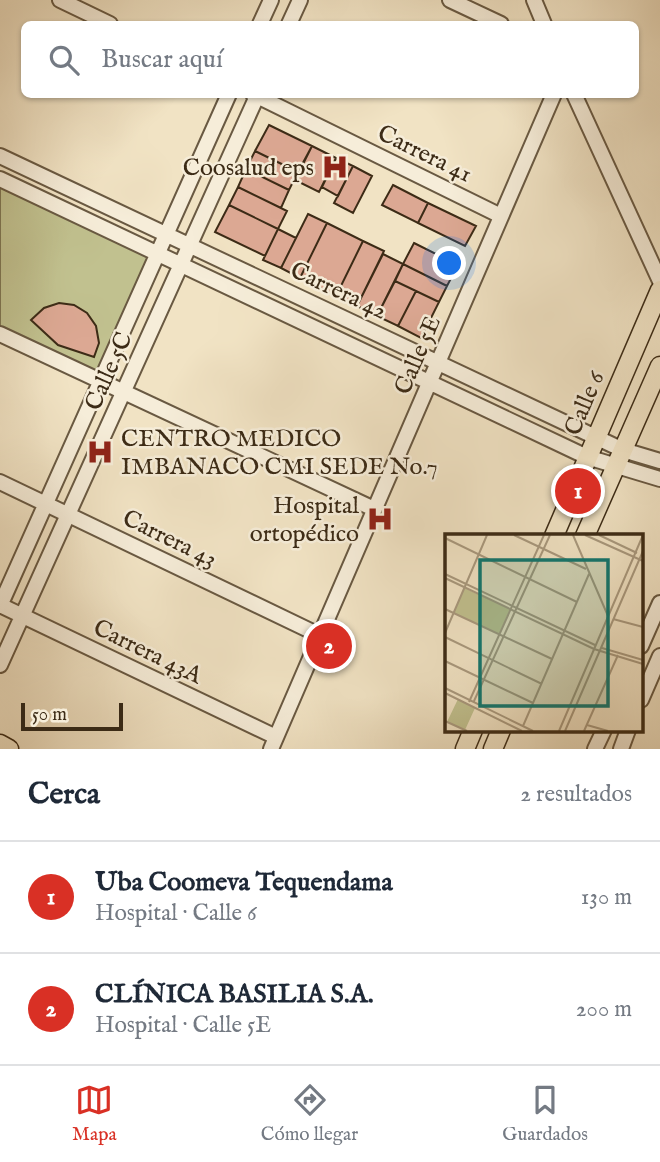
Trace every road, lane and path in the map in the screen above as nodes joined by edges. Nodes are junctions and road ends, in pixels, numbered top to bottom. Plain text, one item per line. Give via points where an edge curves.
1 (60, 0) edge
2 (271, 0) edge
3 (300, 0) edge
4 (450, 0) edge
5 (534, 0) edge
6 (104, 21) edge
7 (261, 21) edge
8 (290, 21) edge
9 (495, 21) edge
10 (543, 21) edge
11 (227, 98) edge
12 (255, 98) edge
13 (262, 98) edge
14 (552, 98) edge
15 (576, 98) edge
16 (0, 156) edge
17 (0, 179) edge
18 (502, 216) junction
19 (166, 234) junction
20 (190, 245) junction
21 (157, 254) junction
22 (181, 265) junction
23 (660, 281) edge
24 (660, 289) edge
25 (660, 319) edge
26 (642, 331) junction
27 (0, 334) edge
28 (439, 362) junction
29 (660, 366) edge
30 (100, 381) junction
31 (429, 383) junction
32 (123, 392) junction
33 (596, 437) junction
34 (623, 450) junction
35 (587, 457) junction
36 (660, 461) edge
37 (615, 467) junction
38 (660, 479) edge
39 (0, 482) edge
40 (46, 504) junction
41 (374, 509) junction
42 (68, 514) junction
43 (555, 534) edge
44 (586, 534) edge
45 (660, 603) edge
46 (0, 605) edge
47 (22, 616) junction
48 (320, 635) junction
49 (642, 644) edge
50 (660, 656) edge
51 (0, 665) edge
52 (642, 698) edge
53 (472, 732) edge
54 (500, 732) edge
55 (603, 732) edge
56 (627, 732) edge
57 (273, 743) edge
58 (0, 744) edge
59 (9, 749) edge
60 (465, 749) edge
61 (493, 749) edge
62 (595, 749) edge
63 (621, 749) edge

1 - 6 street
2 - 7 street
3 - 8 street
4 - 9 street
5 - 10 street
11 - 19 street, Calle 5C
12 - 20 street, Calle 5C
13 - 18 street, Carrera 41
14 - 18 street, Calle 5E
15 - 23 street
16 - 19 street, Carrera 42
17 - 21 street, Carrera 42
18 - 28 street, Calle 5E
19 - 20 street, Carrera 42
19 - 21 street, Calle 5C
20 - 22 street, Calle 5C
20 - 28 street, Carrera 42
21 - 22 street, Carrera 42
21 - 30 street, Calle 5C
22 - 31 street, Carrera 42
22 - 32 street, Calle 5C
24 - 26 main road, Calle 6
25 - 26 main road
26 - 33 main road, Calle 6
27 - 30 street
28 - 31 street, Calle 5E
28 - 33 street, Carrera 42
29 - 34 main road
30 - 32 street
30 - 40 street, Calle 5C
31 - 35 street, Carrera 42
31 - 41 street, Calle 5E
32 - 41 street
32 - 42 street, Calle 5C
33 - 34 street, Carrera 42
33 - 35 main road, Calle 6
34 - 36 street, Carrera 42
34 - 37 main road
35 - 37 street, Carrera 42
35 - 43 main road, Calle 6
37 - 38 street, Carrera 42
37 - 44 main road
39 - 40 street, Carrera 43
40 - 42 street, Carrera 43
40 - 46 street, Calle 5C
41 - 48 street, Calle 5E
42 - 47 street, Calle 5C
42 - 48 street, Carrera 43
45 - 49 street
46 - 47 street, Carrera 43A
47 - 51 street, Calle 5C
47 - 57 street, Carrera 43A
48 - 57 street, Calle 5E
50 - 52 street
53 - 60 main road
54 - 61 main road
55 - 62 street
56 - 63 street
58 - 59 main road

